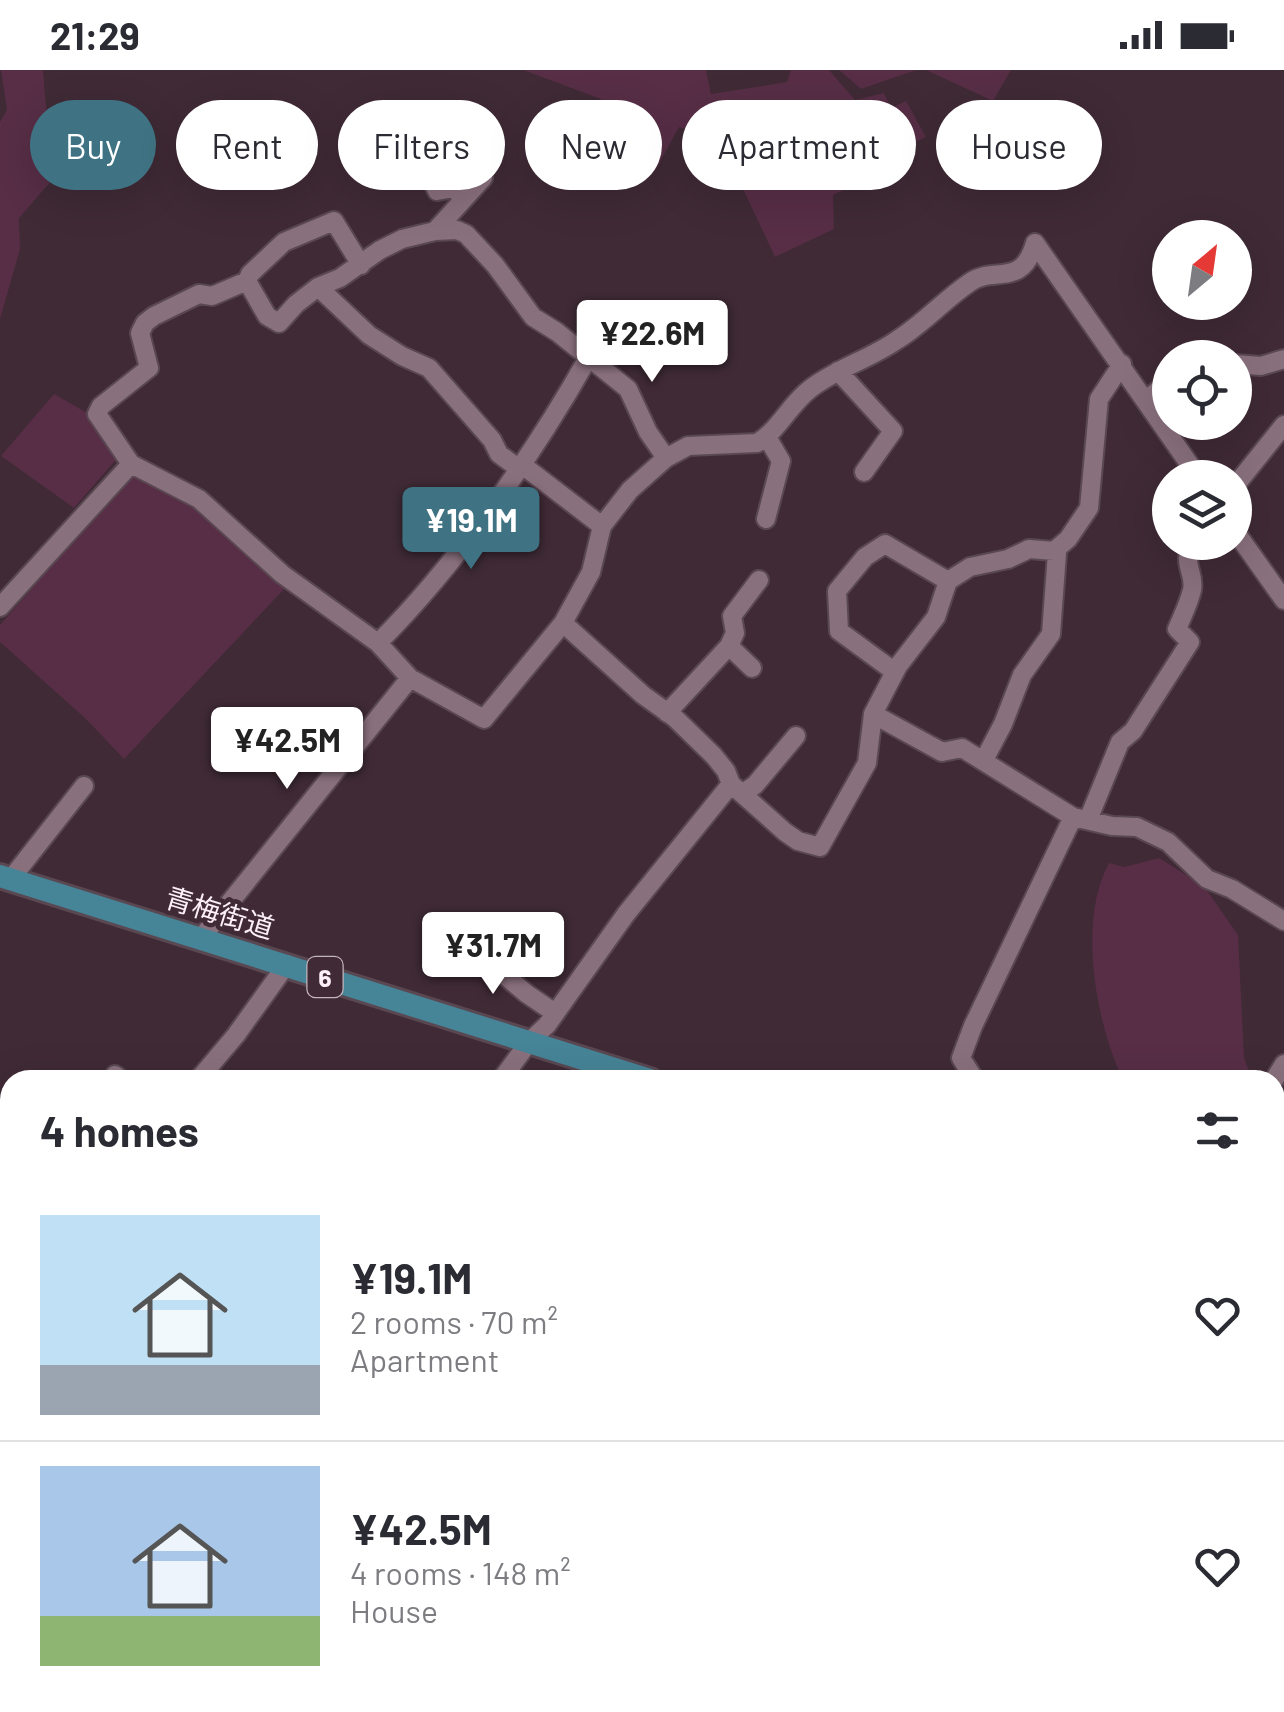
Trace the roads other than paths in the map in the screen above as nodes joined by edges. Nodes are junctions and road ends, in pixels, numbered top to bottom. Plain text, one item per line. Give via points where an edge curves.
1 (455, 190) edge
2 (470, 190) edge
3 (463, 197) junction
4 (434, 231) junction
5 (362, 264) junction
6 (247, 281) junction
7 (318, 287) junction
8 (588, 358) junction
9 (1284, 359) edge
10 (1122, 364) junction
11 (1252, 365) edge
12 (838, 370) junction
13 (1152, 395) edge
14 (1146, 400) junction
15 (1284, 425) edge
16 (767, 438) junction
17 (666, 458) junction
18 (1188, 460) edge
19 (131, 464) junction
20 (1252, 465) edge
21 (520, 466) junction
22 (864, 472) dead end
23 (766, 519) dead end
24 (602, 526) junction
25 (1054, 551) junction
26 (1252, 554) edge
27 (1188, 560) edge
28 (759, 580) dead end
29 (948, 581) junction
30 (1284, 600) edge
31 (0, 607) edge
32 (563, 623) junction
33 (378, 643) junction
34 (728, 646) junction
35 (752, 668) dead end
36 (895, 672) junction
37 (410, 678) junction
38 (667, 713) junction
39 (874, 714) junction
40 (796, 736) dead end
41 (984, 760) junction
42 (84, 786) dead end
43 (737, 789) junction
44 (1080, 819) junction
45 (5, 878) edge
46 (1284, 920) edge
47 (202, 937) junction
48 (462, 940) dead end
49 (286, 964) junction
50 (555, 1013) junction
51 (529, 1042) junction
52 (206, 1070) edge
53 (508, 1070) edge
54 (618, 1070) edge
55 (968, 1070) edge

1 - 3 street
2 - 3 street
3 - 4 street
4 - 5 street via 402,239
4 - 8 street via 466,234 533,317
5 - 6 street via 334,222 284,242
5 - 7 street
6 - 7 street via 279,324
6 - 19 street via 212,296 199,294 144,323 140,333 149,368 97,414
7 - 21 street via 369,335 428,368 500,454
8 - 17 street via 628,389
8 - 21 street
9 - 11 street
10 - 12 street via 1034,243 1018,270 976,277 899,339
10 - 14 street
10 - 25 street via 1099,399 1089,508
12 - 16 street via 808,390
12 - 22 street via 893,431
13 - 14 street
14 - 18 street
15 - 20 street
16 - 17 street via 688,446
16 - 23 street via 781,461
17 - 24 street
19 - 31 street
19 - 33 street via 198,498 282,574
21 - 24 street
21 - 33 street
24 - 32 street via 592,572
25 - 29 street via 1029,549 970,566
25 - 41 street via 1051,634 1022,675
26 - 30 street
27 - 44 street via 1194,585 1177,629 1190,642 1120,742
28 - 34 street via 732,616 735,633
29 - 36 street via 936,618
29 - 36 street via 884,544 837,590 839,631
32 - 37 street via 484,718
32 - 38 street
33 - 37 street
34 - 35 street
34 - 38 street
36 - 39 street
37 - 47 street
38 - 43 street via 714,756
39 - 41 street via 942,752 962,748
39 - 43 street via 867,764 820,848 785,832
40 - 43 street via 754,785
41 - 44 street
42 - 45 street
43 - 50 street via 626,914
44 - 46 street via 1137,827 1168,842 1207,878
44 - 55 street via 973,1026 961,1058
45 - 47 main road, 青梅街道 / 6
47 - 49 main road, 青梅街道 / 6
48 - 50 street
49 - 51 main road, 青梅街道 / 6
49 - 52 street
50 - 51 street
51 - 53 street
51 - 54 main road, 青梅街道 / 6

